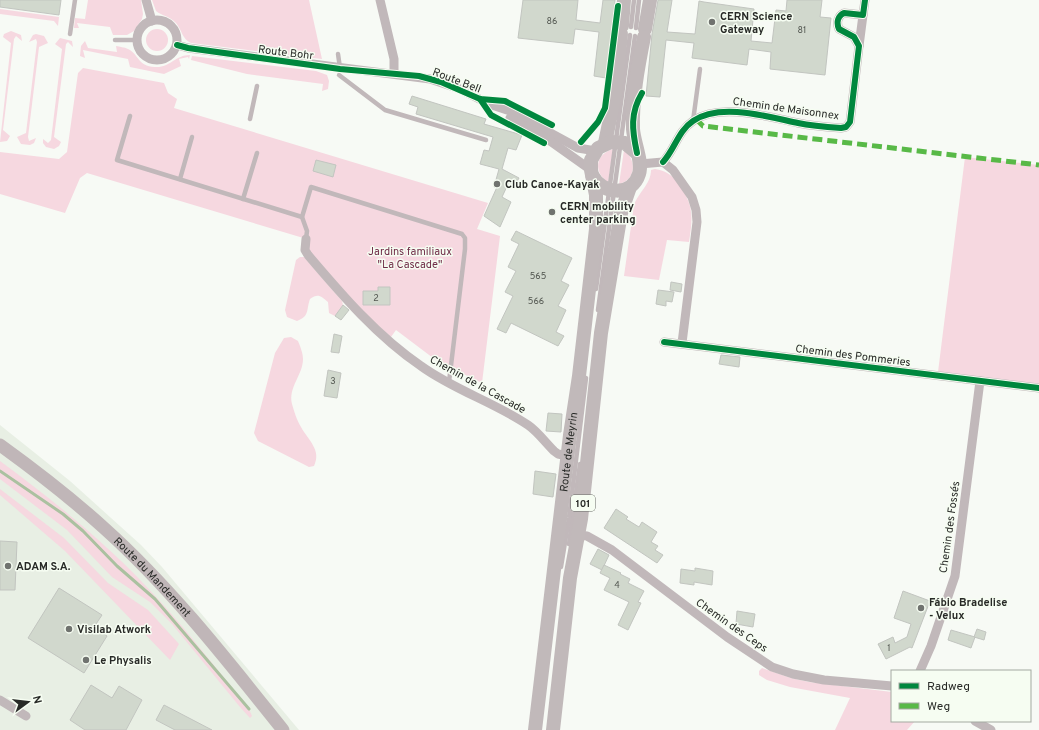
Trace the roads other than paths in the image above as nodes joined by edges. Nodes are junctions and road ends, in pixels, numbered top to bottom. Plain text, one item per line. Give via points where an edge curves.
1 (75, 0) edge
2 (146, 0) edge
3 (380, 0) edge
4 (624, 0) edge
5 (634, 0) edge
6 (639, 0) edge
7 (650, 0) edge
8 (865, 0) edge
9 (863, 15) junction
10 (152, 20) junction
11 (634, 32) junction
12 (70, 34) dead end
13 (115, 40) dead end
14 (136, 40) junction
15 (176, 45) junction
16 (860, 46) junction
17 (338, 54) dead end
18 (700, 70) dead end
19 (340, 72) junction
20 (394, 74) junction
21 (257, 86) dead end
22 (489, 104) junction
23 (130, 116) dead end
24 (250, 119) dead end
25 (693, 121) junction
26 (192, 137) dead end
27 (486, 140) dead end
28 (609, 144) junction
29 (257, 153) dead end
30 (638, 158) junction
31 (663, 162) junction
32 (591, 172) junction
33 (180, 179) junction
34 (630, 187) junction
35 (612, 191) junction
36 (243, 199) junction
37 (302, 217) junction
38 (306, 239) joint
39 (595, 317) dead end
40 (596, 325) dead end
41 (664, 342) dead end
42 (682, 342) junction
43 (586, 371) dead end
44 (980, 381) junction
45 (449, 382) junction
46 (1039, 388) edge
47 (0, 445) edge
48 (568, 456) junction
49 (579, 535) junction
50 (561, 572) dead end
51 (556, 651) dead end
52 (920, 670) edge
53 (891, 686) edge
54 (0, 700) edge
55 (26, 716) dead end
56 (977, 722) edge
57 (283, 730) edge
58 (535, 730) edge
59 (553, 730) edge
60 (991, 730) edge

1 - 12 lane
2 - 10 street
3 - 20 street via 394,59
4 - 11 main road, Route de Meyrin / 101
5 - 11 lane
6 - 11 lane
7 - 11 main road, Route de Meyrin / 101
8 - 9 street, Chemin de Maisonnex
9 - 16 street, Chemin de Maisonnex
9 - 16 street via 844,13 837,22 839,29 854,37
10 - 14 street via 141,28
10 - 15 street via 165,22 171,26 175,31
11 - 28 main road, Route de Meyrin / 101 via 615,94
11 - 30 main road, Route de Meyrin / 101 via 640,56 633,127
13 - 14 lane
14 - 15 street via 140,52 151,60 164,60 174,51
15 - 19 street, Route Bohr
16 - 25 street, Chemin de Maisonnex via 850,122 846,128 726,111 704,115
17 - 19 lane
18 - 25 lane
19 - 20 street, Route Bohr
19 - 27 lane via 382,108
20 - 22 street, Route Bell via 419,76 441,82
21 - 24 lane
22 - 28 street, Route Bell via 528,120 578,148
22 - 32 street, Route Bell via 546,138
23 - 33 lane via 117,160
25 - 31 street, Chemin de Maisonnex via 679,134
26 - 33 lane
28 - 30 main road via 630,146
28 - 32 main road, Route de Meyrin / 101 via 591,160
28 - 35 lane
29 - 36 lane
30 - 31 street
30 - 34 main road, Route de Meyrin / 101 via 639,174
31 - 42 street via 689,190 697,215
32 - 35 main road via 597,183
32 - 48 main road, Route de Meyrin / 101 via 596,195 596,229
33 - 36 lane
34 - 35 main road
34 - 49 main road, Route de Meyrin / 101 via 621,213 606,300
35 - 39 lane
36 - 37 lane
37 - 38 lane via 307,230
37 - 45 lane via 311,187 462,234 466,238
38 - 45 street, Chemin de la Cascade via 305,250 308,255 349,303 420,366
40 - 51 lane
41 - 42 street, Chemin des Pommeries
42 - 44 street, Chemin des Pommeries via 716,349
43 - 50 lane
44 - 46 street, Chemin des Pommeries
44 - 52 street, Chemin des Fossés via 955,576
45 - 48 street, Chemin de la Cascade via 529,425 554,451
47 - 57 main road, Route du Mandement via 81,508 144,566
48 - 58 main road, Route de Meyrin / 101
49 - 53 street, Chemin des Ceps via 587,536 612,550 721,633 772,666 818,679
49 - 59 main road, Route de Meyrin / 101 via 570,578
54 - 55 street
56 - 60 street

